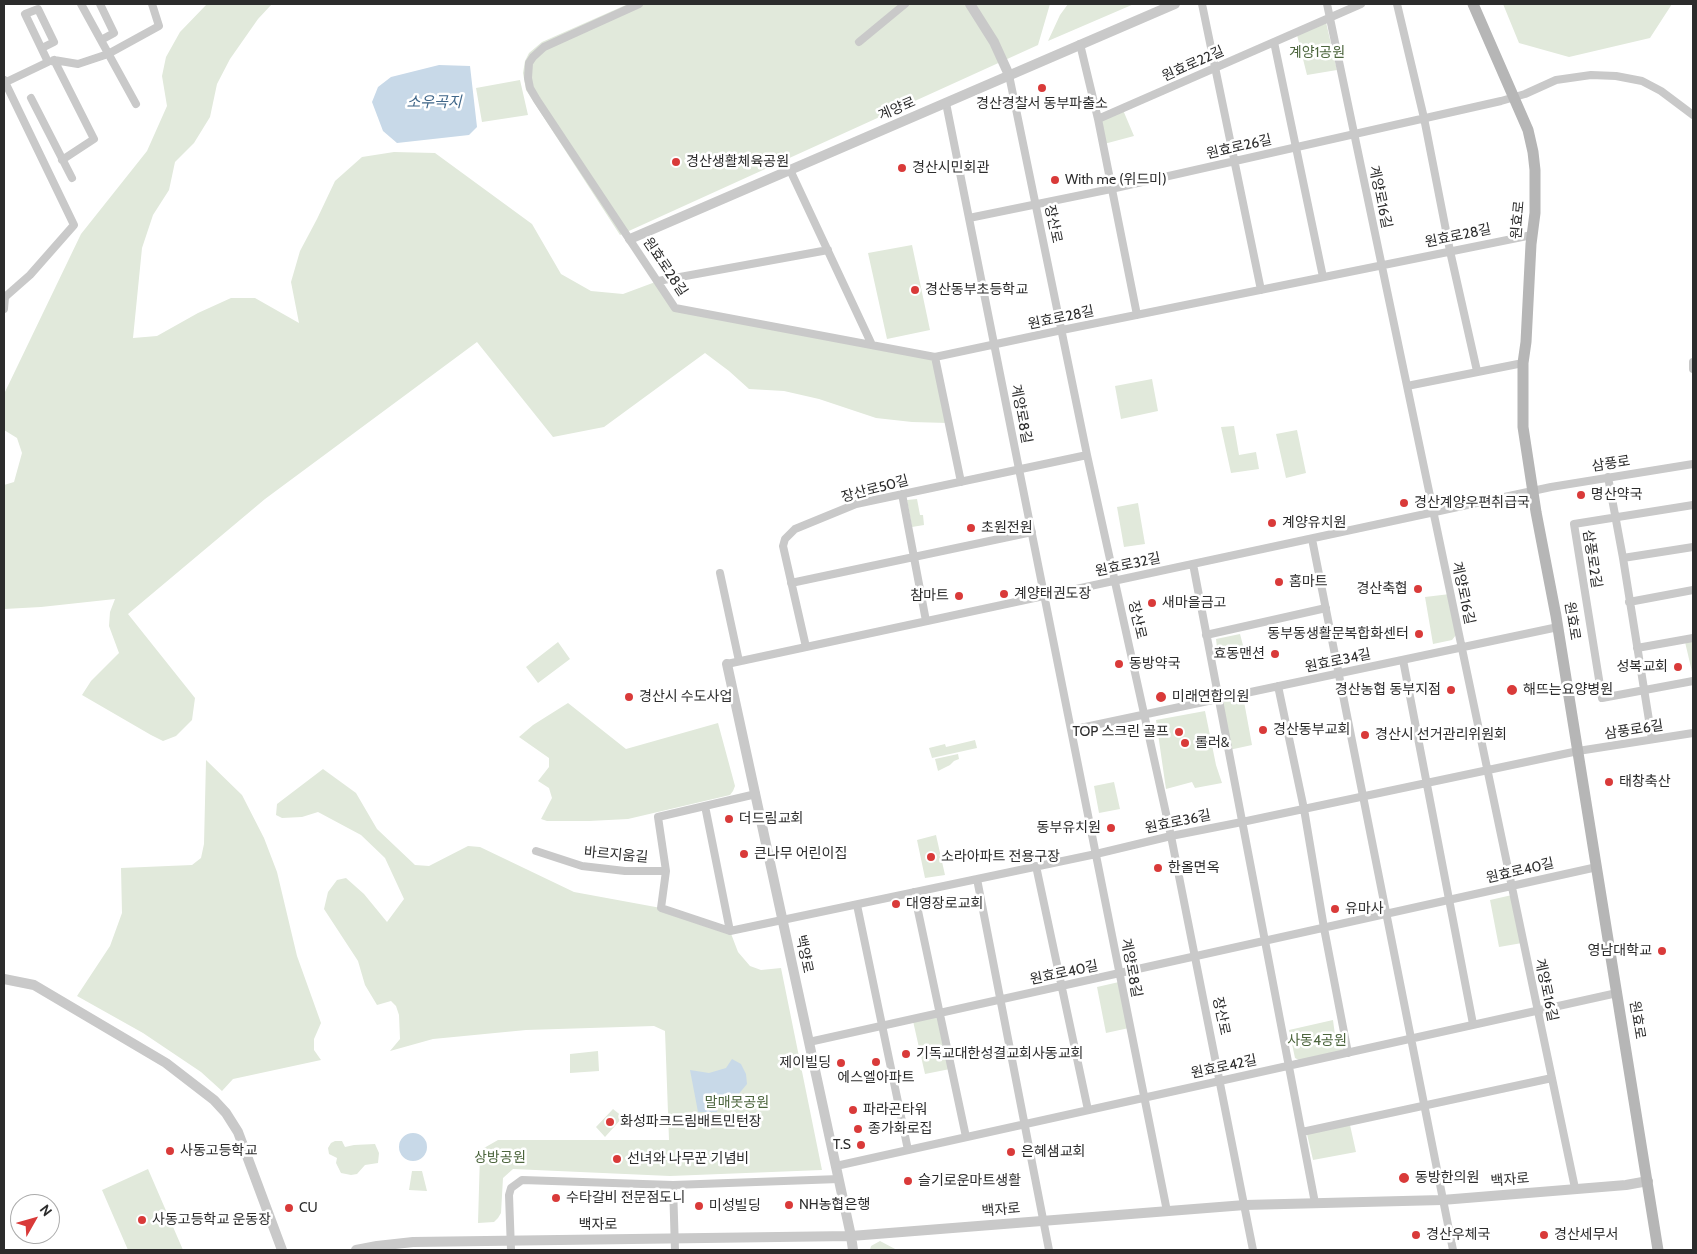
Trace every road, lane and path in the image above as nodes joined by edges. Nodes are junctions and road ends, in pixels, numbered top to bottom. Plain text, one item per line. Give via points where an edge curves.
1 (81, 4) edge
2 (100, 4) edge
3 (152, 4) edge
4 (639, 4) edge
5 (904, 4) edge
6 (970, 4) edge
7 (1175, 4) edge
8 (1202, 4) edge
9 (1327, 4) edge
10 (1361, 4) edge
11 (1397, 4) edge
12 (1473, 4) edge
13 (1330, 18) junction
14 (101, 40) junction
15 (859, 42) dead end
16 (1274, 42) junction
17 (1080, 44) junction
18 (42, 48) junction
19 (108, 54) junction
20 (51, 61) junction
21 (1216, 68) junction
22 (1009, 75) junction
23 (4, 82) edge
24 (31, 98) dead end
25 (1514, 98) junction
26 (946, 103) junction
27 (136, 104) dead end
28 (1693, 115) edge
29 (1424, 118) junction
30 (1098, 120) junction
31 (1354, 134) junction
32 (1297, 147) junction
33 (62, 160) junction
34 (1235, 161) junction
35 (790, 170) junction
36 (72, 178) dead end
37 (1111, 189) junction
38 (1035, 204) junction
39 (969, 218) junction
40 (1532, 235) junction
41 (630, 239) junction
42 (828, 250) junction
43 (1450, 250) junction
44 (1381, 265) junction
45 (1324, 277) junction
46 (658, 281) junction
47 (1261, 290) junction
48 (4, 309) edge
49 (1137, 316) junction
50 (1062, 330) junction
51 (872, 345) junction
52 (994, 345) junction
53 (935, 358) junction
54 (1693, 362) edge
55 (1523, 363) junction
56 (1693, 369) edge
57 (1477, 372) junction
58 (1407, 386) junction
59 (1087, 455) junction
60 (1693, 464) edge
61 (1019, 470) junction
62 (1608, 478) junction
63 (961, 482) junction
64 (1534, 491) junction
65 (902, 494) junction
66 (1693, 505) edge
67 (1433, 513) junction
68 (1615, 517) junction
69 (1032, 532) junction
70 (1312, 539) junction
71 (1693, 547) edge
72 (914, 557) junction
73 (1623, 558) junction
74 (1193, 564) junction
75 (720, 573) dead end
76 (1114, 581) junction
77 (791, 583) junction
78 (1693, 590) edge
79 (1044, 596) junction
80 (1629, 602) junction
81 (1326, 608) junction
82 (926, 621) junction
83 (1558, 627) junction
84 (1206, 635) junction
85 (1693, 638) edge
86 (806, 647) junction
87 (1462, 647) junction
88 (1637, 648) junction
89 (1403, 660) junction
90 (739, 662) junction
91 (728, 664) joint
92 (1339, 674) junction
93 (1693, 680) edge
94 (1278, 686) junction
95 (1645, 689) junction
96 (1218, 699) junction
97 (1145, 714) junction
98 (1071, 730) junction
99 (1693, 733) edge
100 (1652, 739) junction
101 (1578, 751) junction
102 (1487, 770) junction
103 (1427, 783) junction
104 (756, 794) junction
105 (1363, 797) junction
106 (705, 806) junction
107 (1304, 809) junction
108 (1242, 822) junction
109 (1171, 836) junction
110 (536, 851) dead end
111 (1096, 854) junction
112 (1036, 866) junction
113 (1597, 867) junction
114 (666, 871) junction
115 (977, 879) junction
116 (1512, 886) junction
117 (914, 892) junction
118 (1449, 900) junction
119 (857, 904) junction
120 (1386, 914) junction
121 (783, 920) junction
122 (1324, 928) junction
123 (730, 931) junction
124 (1265, 941) junction
125 (1194, 956) junction
126 (1119, 973) junction
127 (4, 978) edge
128 (1060, 986) junction
129 (1617, 993) junction
130 (1000, 1000) junction
131 (1538, 1010) junction
132 (939, 1013) junction
133 (1474, 1024) junction
134 (883, 1026) junction
135 (1410, 1038) junction
136 (809, 1042) junction
137 (1348, 1052) junction
138 (1289, 1066) junction
139 (1552, 1078) junction
140 (1220, 1081) junction
141 (1144, 1098) junction
142 (1424, 1106) junction
143 (1088, 1110) junction
144 (1025, 1124) junction
145 (1302, 1132) junction
146 (966, 1138) junction
147 (908, 1150) junction
148 (836, 1166) junction
149 (839, 1179) junction
150 (1648, 1182) junction
151 (673, 1185) junction
152 (1575, 1188) junction
153 (1442, 1200) junction
154 (1315, 1203) junction
155 (1245, 1205) junction
156 (1167, 1210) junction
157 (1044, 1220) junction
158 (851, 1236) junction
159 (510, 1239) junction
160 (675, 1239) junction
161 (282, 1250) edge
162 (356, 1250) edge
163 (511, 1250) edge
164 (675, 1250) edge
165 (853, 1250) edge
166 (1049, 1250) edge
167 (1253, 1250) edge
168 (1453, 1250) edge
169 (1658, 1250) edge

1 - 14 street
2 - 14 street via 114,33
3 - 19 street via 159,26
4 - 41 street, 원효로28길 via 544,47 533,56 527,70 530,88 537,100
5 - 15 street
6 - 22 street, 장산로 via 994,42
7 - 17 street, 계양로
8 - 21 street
9 - 13 street, 계양로16길
10 - 13 street, 원효로22길
11 - 29 street
12 - 25 main road, 원효로
13 - 16 street, 원효로22길
13 - 31 street, 계양로16길
14 - 19 street
16 - 21 street, 원효로22길
16 - 32 street
17 - 22 street, 계양로
17 - 30 street
18 - 18 street via 25,14 38,9 54,42
18 - 20 street
19 - 20 street via 78,64
19 - 27 street
20 - 23 street
20 - 33 street via 94,139
21 - 30 street, 원효로22길
21 - 34 street
22 - 26 street, 계양로
22 - 38 street, 장산로
23 - 48 street via 74,226 30,275 5,297
24 - 33 street
25 - 28 street, 원효로26길 via 1556,80 1591,75 1616,76 1642,81
25 - 29 street, 원효로26길
25 - 40 main road, 원효로 via 1528,130 1533,152 1535,213
26 - 35 street, 계양로
26 - 39 street, 계양로8길
29 - 31 street, 원효로26길
29 - 43 street
30 - 37 street
31 - 32 street, 원효로26길
31 - 44 street, 계양로16길
32 - 34 street, 원효로26길
32 - 45 street
33 - 36 street
34 - 37 street, 원효로26길
34 - 47 street
35 - 41 street, 계양로
35 - 42 street
37 - 38 street, 원효로26길
37 - 49 street
38 - 39 street, 원효로26길
38 - 50 street, 장산로
39 - 52 street, 계양로8길
40 - 43 street, 원효로28길
40 - 55 main road, 원효로
41 - 46 street, 원효로28길
42 - 46 street
42 - 51 street
43 - 44 street, 원효로28길
43 - 57 street
44 - 45 street, 원효로28길
44 - 58 street, 계양로16길
45 - 47 street, 원효로28길
46 - 51 street, 원효로28길 via 675,308
47 - 49 street, 원효로28길
49 - 50 street, 원효로28길
50 - 52 street, 원효로28길
50 - 59 street, 장산로
51 - 53 street, 원효로28길
52 - 53 street, 원효로28길
52 - 61 street, 계양로8길
53 - 63 street
54 - 56 street
55 - 57 street
55 - 64 main road, 원효로 via 1522,427
57 - 58 street
58 - 67 street, 계양로16길
59 - 61 street, 장산로50길
59 - 76 street, 장산로
60 - 62 street, 삼풍로
61 - 63 street, 장산로50길
61 - 69 street, 계양로8길
62 - 64 street, 삼풍로
62 - 68 street
63 - 65 street, 장산로50길
64 - 67 street, 원효로32길
64 - 83 main road, 원효로
65 - 72 street
65 - 77 street, 장산로50길 via 856,504 788,534 783,546
66 - 68 street, 삼풍로2길
67 - 70 street, 원효로32길
67 - 87 street, 계양로16길
68 - 73 street
68 - 95 street, 삼풍로2길 via 1574,524 1602,698
69 - 72 street
69 - 79 street, 계양로8길
70 - 74 street, 원효로32길
70 - 81 street
71 - 73 street
72 - 77 street
72 - 82 street
73 - 80 street
74 - 76 street, 원효로32길
74 - 84 street
75 - 90 street
76 - 79 street, 원효로32길
76 - 97 street, 장산로
77 - 86 street, 장산로50길
78 - 80 street
79 - 82 street, 원효로32길
79 - 98 street, 계양로8길
80 - 88 street
81 - 84 street
81 - 92 street
82 - 86 street, 원효로32길
83 - 87 street, 원효로34길
83 - 101 main road, 원효로
84 - 96 street
85 - 88 street
86 - 90 street, 원효로32길
87 - 89 street, 원효로34길
87 - 102 street, 계양로16길
88 - 95 street
89 - 92 street, 원효로34길
89 - 103 street
90 - 91 street, 원효로32길
91 - 104 street, 백양로
92 - 94 street, 원효로34길
92 - 105 street
93 - 95 street
94 - 96 street, 원효로34길
94 - 107 street
95 - 100 street
96 - 97 street, 원효로34길
96 - 108 street
97 - 98 street
97 - 109 street, 장산로
98 - 111 street, 계양로8길
99 - 100 street, 삼풍로6길
100 - 101 street, 삼풍로6길
101 - 102 street, 원효로36길
101 - 113 main road, 원효로
102 - 103 street, 원효로36길
102 - 116 street, 계양로16길
103 - 105 street, 원효로36길
103 - 118 street
104 - 106 street
104 - 121 street, 백양로
105 - 107 street, 원효로36길
105 - 120 street
106 - 114 street via 658,817
106 - 123 street
107 - 108 street, 원효로36길
107 - 122 street
108 - 109 street, 원효로36길
108 - 124 street
109 - 111 street, 원효로36길
109 - 125 street, 장산로
110 - 114 street, 바르지움길 via 582,866
111 - 112 street, 원효로36길
111 - 126 street, 계양로8길
112 - 115 street, 원효로36길
112 - 128 street
113 - 116 street, 원효로40길
113 - 129 main road, 원효로
114 - 123 street via 661,908
115 - 117 street, 원효로36길
115 - 130 street
116 - 118 street, 원효로40길
116 - 131 street, 계양로16길
117 - 119 street, 원효로36길
117 - 132 street
118 - 120 street, 원효로40길
118 - 133 street
119 - 121 street, 원효로36길
119 - 134 street
120 - 122 street, 원효로40길
120 - 135 street
121 - 123 street, 원효로36길
121 - 136 street, 백양로
122 - 124 street, 원효로40길
122 - 137 street
124 - 125 street, 원효로40길
124 - 138 street
125 - 126 street, 원효로40길
125 - 140 street, 장산로
126 - 128 street, 원효로40길
126 - 141 street, 계양로8길
127 - 161 street via 34,985 166,1063 214,1100 238,1132
128 - 130 street, 원효로40길
128 - 143 street
129 - 131 street, 원효로42길
129 - 150 main road, 원효로
130 - 132 street, 원효로40길
130 - 144 street
131 - 133 street, 원효로42길
131 - 139 street, 계양로16길
132 - 134 street, 원효로40길
132 - 146 street
133 - 135 street, 원효로42길
134 - 136 street, 원효로40길
134 - 147 street
135 - 137 street, 원효로42길
135 - 142 street
136 - 148 street, 백양로
137 - 138 street, 원효로42길
138 - 140 street, 원효로42길
138 - 145 street
139 - 142 street
139 - 152 street, 계양로16길
140 - 141 street, 원효로42길
140 - 155 street, 장산로
141 - 143 street, 원효로42길
141 - 156 street, 계양로8길
142 - 145 street
142 - 153 street
143 - 144 street, 원효로42길
144 - 146 street, 원효로42길
144 - 157 street
145 - 154 street
146 - 147 street, 원효로42길
147 - 148 street, 원효로42길
148 - 149 street, 백양로
149 - 151 street
149 - 158 street, 백양로
150 - 152 street, 백자로
150 - 169 main road, 원효로
151 - 159 street via 522,1180 511,1188 509,1196
151 - 160 street
152 - 153 street, 백자로
153 - 154 street, 백자로
153 - 168 street
154 - 155 street, 백자로
155 - 156 street, 백자로
155 - 167 street, 장산로
156 - 157 street, 백자로
157 - 158 street, 백자로
157 - 166 street
158 - 160 street, 백자로
158 - 165 street, 백양로
159 - 160 street, 백자로
159 - 162 street, 백자로 via 413,1242
159 - 163 street
160 - 164 street

